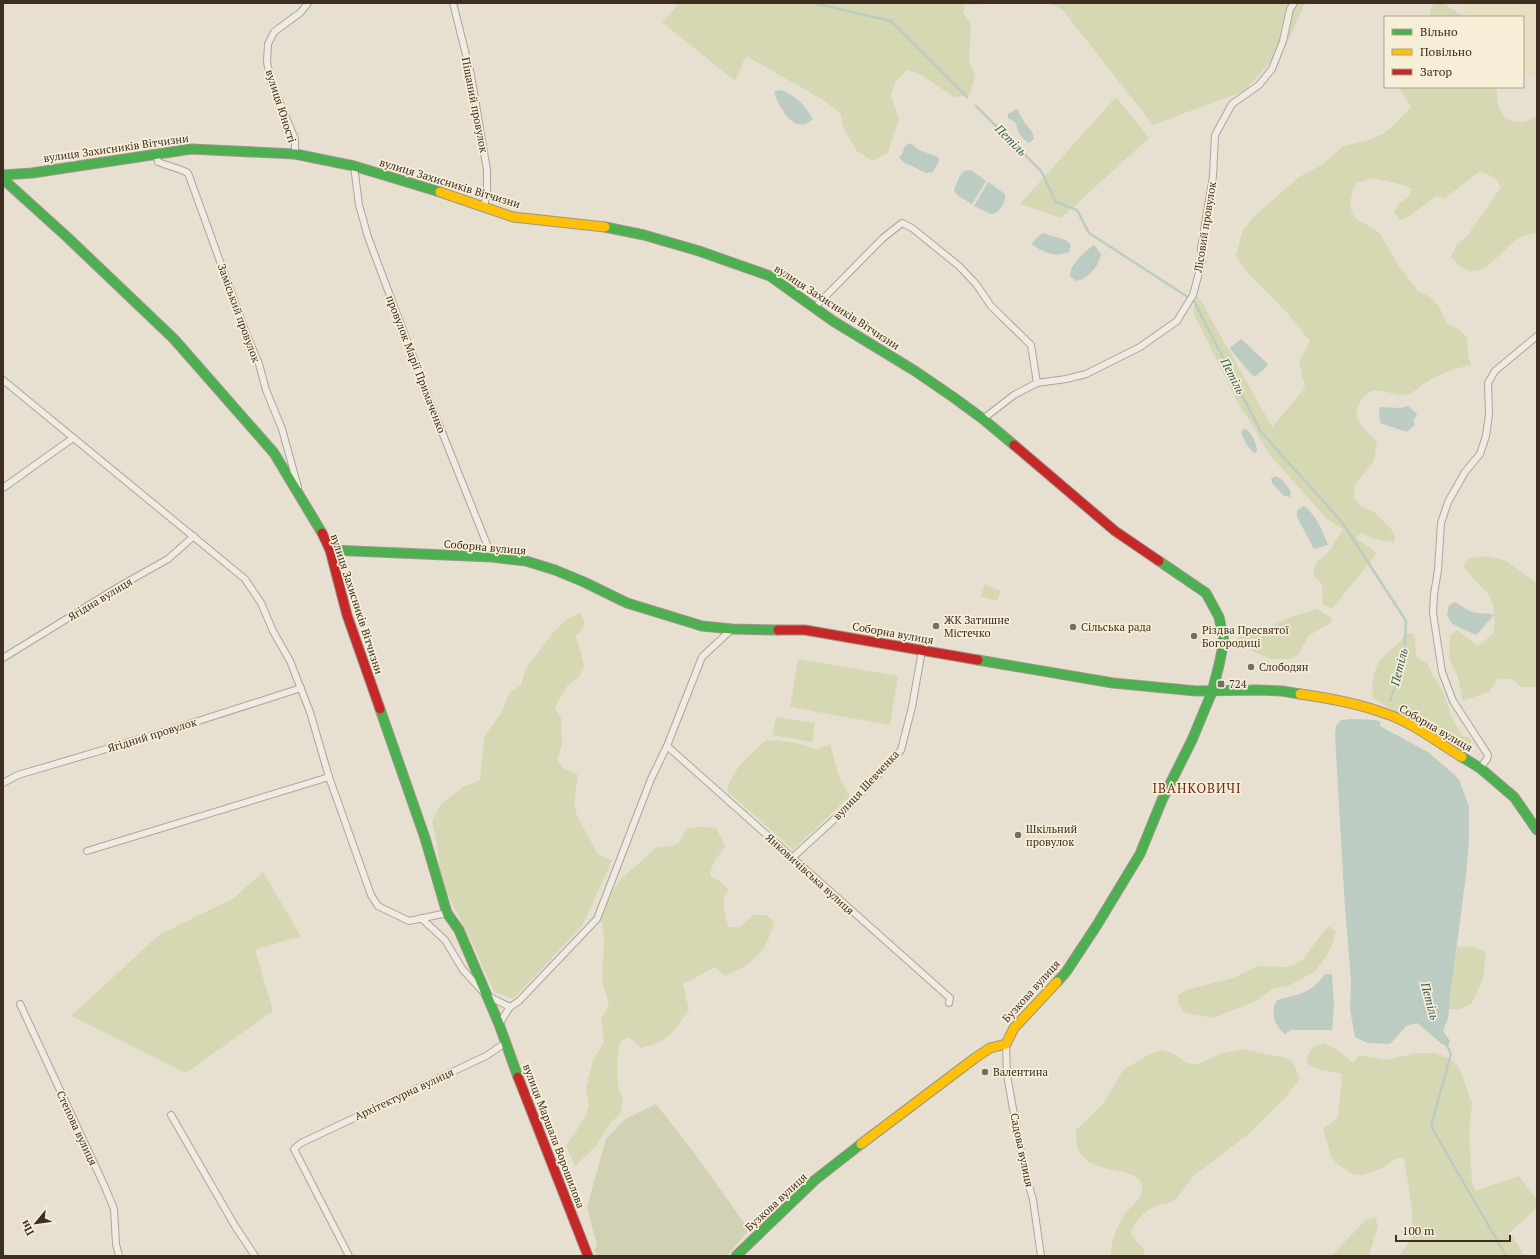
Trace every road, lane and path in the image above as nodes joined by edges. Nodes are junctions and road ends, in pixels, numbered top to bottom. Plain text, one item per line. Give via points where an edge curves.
1 (308, 3) edge
2 (453, 3) edge
3 (1294, 3) edge
4 (156, 153) junction
5 (295, 154) junction
6 (354, 166) junction
7 (3, 176) edge
8 (3, 179) edge
9 (484, 208) junction
10 (815, 307) junction
11 (1537, 336) edge
12 (3, 380) edge
13 (1037, 383) junction
14 (983, 419) junction
15 (73, 438) junction
16 (3, 488) edge
17 (300, 493) junction
18 (194, 536) junction
19 (330, 550) junction
20 (492, 557) junction
21 (732, 629) junction
22 (922, 650) junction
23 (3, 658) edge
24 (301, 688) junction
25 (1212, 692) junction
26 (667, 746) junction
27 (1480, 768) junction
28 (329, 777) junction
29 (3, 783) edge
30 (1537, 830) edge
31 (87, 851) dead end
32 (792, 858) junction
33 (447, 913) junction
34 (421, 918) junction
35 (486, 995) junction
36 (950, 1003) dead end
37 (20, 1004) dead end
38 (510, 1007) junction
39 (499, 1024) junction
40 (505, 1043) junction
41 (1006, 1044) junction
42 (171, 1115) dead end
43 (585, 1255) edge
44 (119, 1256) edge
45 (255, 1256) edge
46 (349, 1256) edge
47 (736, 1256) edge
48 (1041, 1256) edge

1 - 5 street, вулиця Юності via 301,12 274,32 268,44 267,62 271,82 295,139
2 - 9 street, Піщаний провулок via 472,75 487,170
3 - 13 street, Лісовий провулок via 1272,69 1259,85 1232,104 1215,136 1213,176 1201,248 1202,261 1193,295 1177,321 1140,347 1086,374
4 - 5 street, вулиця Захисників Вітчизни via 191,149
4 - 7 street, вулиця Захисників Вітчизни
4 - 17 street, Заміський провулок via 158,162 188,173 282,429
5 - 6 street, вулиця Захисників Вітчизни
6 - 9 street, вулиця Захисників Вітчизни
6 - 20 street, провулок Марії Примаченко via 358,205 368,237
8 - 17 street, вулиця Захисників Вітчизни via 174,339 274,453
9 - 10 street, вулиця Захисників Вітчизни via 513,217 598,226 644,235 699,251 770,276
10 - 13 street via 883,238 902,223 960,266 992,306 1030,345
10 - 14 street, вулиця Захисників Вітчизни via 832,321 915,371
11 - 27 street via 1495,371 1488,383 1486,436 1480,454 1465,472 1448,502 1441,523 1434,613 1442,672 1454,701 1488,755
12 - 15 street
13 - 14 street, Лісовий провулок via 1014,395
14 - 25 street, вулиця Захисників Вітчизни via 1115,531 1206,593 1219,617 1224,642
15 - 16 street
15 - 18 street
17 - 19 street, вулиця Захисників Вітчизни
18 - 23 street, Ягідна вулиця via 168,559
18 - 24 street via 245,580 261,603
19 - 20 street, Соборна вулиця
19 - 33 street, вулиця Захисників Вітчизни via 347,615 424,838
20 - 21 street, Соборна вулиця via 555,570 626,603 671,617 702,626
21 - 22 street, Соборна вулиця via 805,630
21 - 26 street via 702,656
22 - 25 street, Соборна вулиця via 1113,683
22 - 32 street, вулиця Шевченка via 901,750 854,800
24 - 28 street
24 - 29 street, Ягідний провулок via 18,775
25 - 27 street, Соборна вулиця via 1282,691 1330,698 1385,713 1412,726
25 - 41 street, Бузкова вулиця via 1140,854 1066,972 1021,1020
26 - 32 street, Янковичівська вулиця
26 - 38 street via 651,779 597,919 519,1001
27 - 30 street, Соборна вулиця via 1514,797
28 - 31 street
28 - 34 street via 371,895 378,906 409,921
32 - 36 street, Янковичівська вулиця via 950,998
33 - 34 street
33 - 35 street, вулиця Захисників Вітчизни via 459,930
34 - 35 street via 445,940 463,970
35 - 38 street
35 - 39 street, вулиця Маршала Ворошилова
37 - 44 street, Степова вулиця via 105,1186 114,1209
38 - 39 street
39 - 40 street, вулиця Маршала Ворошилова
40 - 43 street, вулиця Маршала Ворошилова
40 - 46 street, Архітектурна вулиця via 486,1056 300,1142 294,1149
41 - 47 street, Бузкова вулиця via 990,1048 975,1058 845,1156 805,1189
41 - 48 street, Садова вулиця via 1007,1075 1024,1168 1033,1200
42 - 45 street

